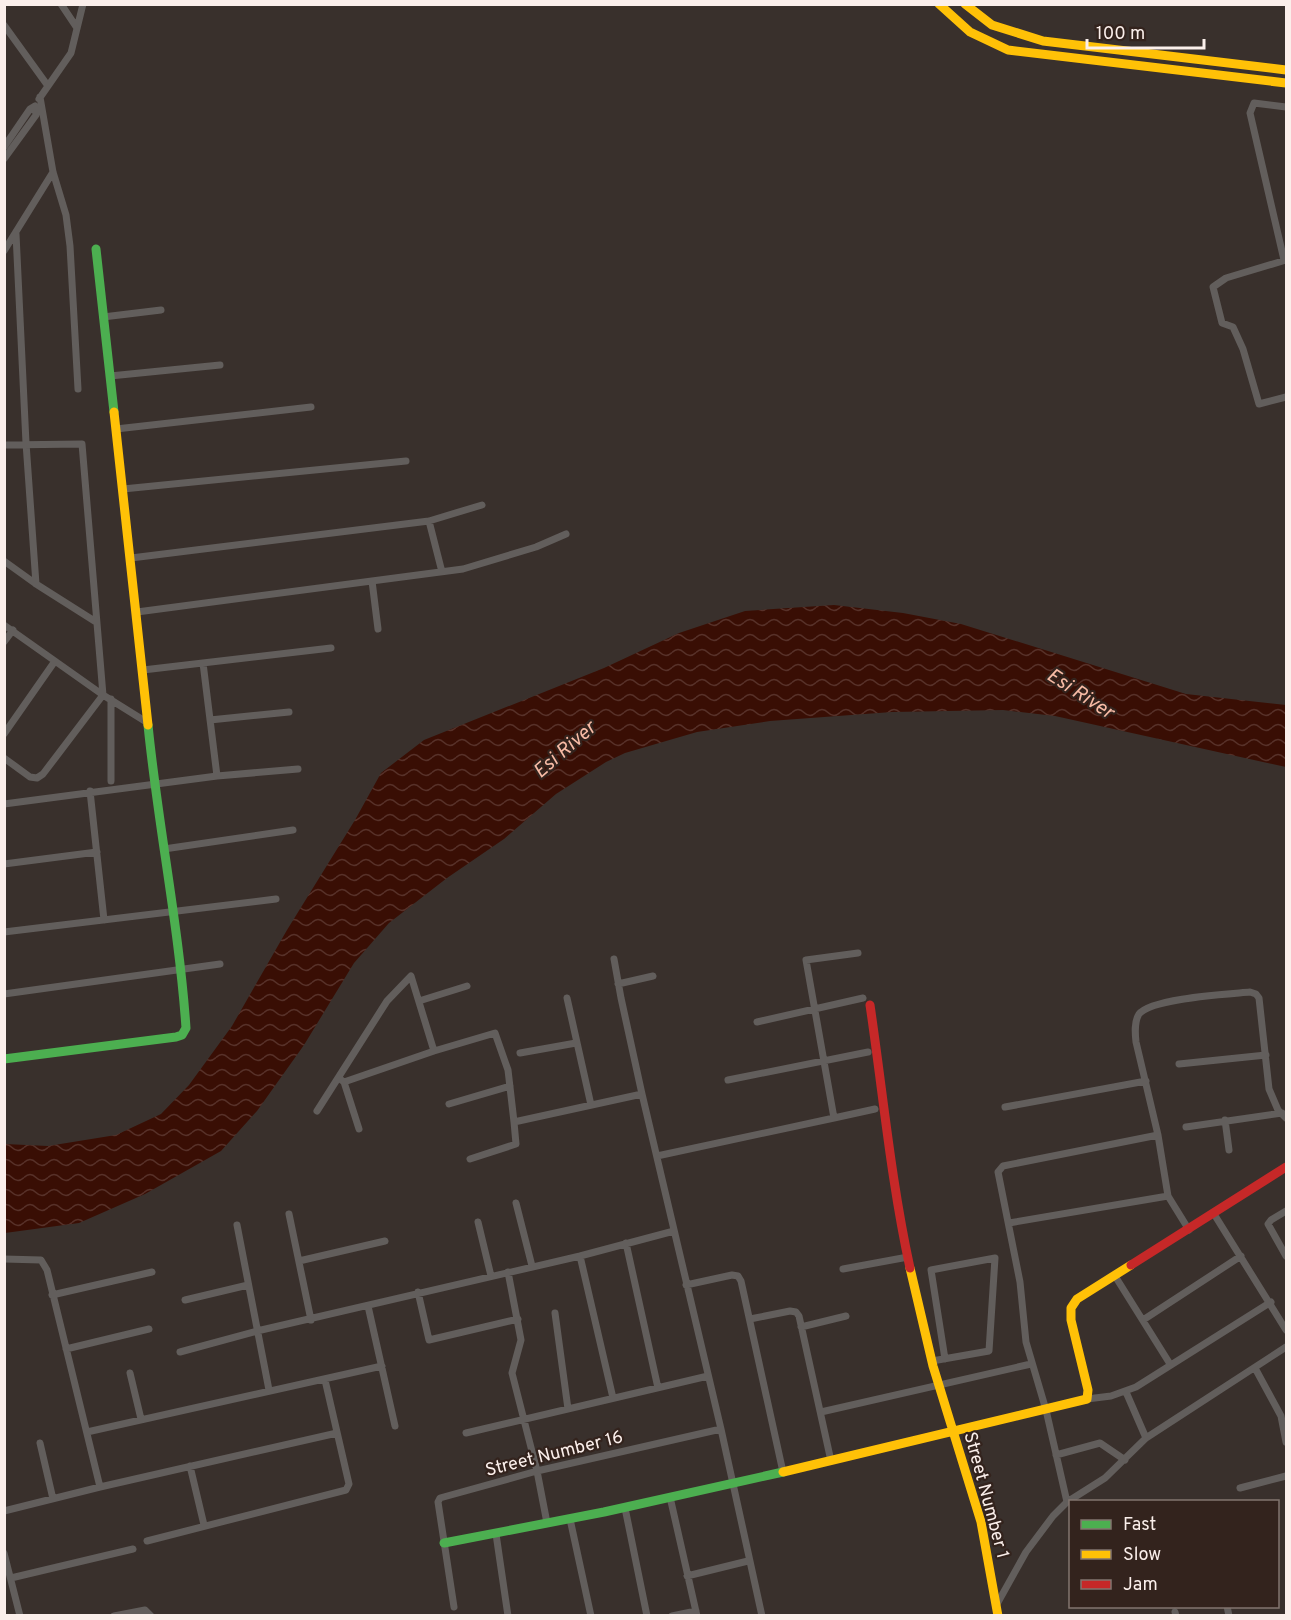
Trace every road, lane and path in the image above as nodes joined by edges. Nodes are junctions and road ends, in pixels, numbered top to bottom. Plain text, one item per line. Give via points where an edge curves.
1 (61, 4) edge
2 (83, 4) edge
3 (939, 4) edge
4 (965, 4) edge
5 (4, 25) edge
6 (77, 28) junction
7 (1287, 70) edge
8 (1287, 83) edge
9 (48, 86) junction
10 (40, 96) junction
11 (35, 106) junction
12 (1287, 107) edge
13 (6, 140) edge
14 (4, 159) edge
15 (53, 172) junction
16 (16, 234) junction
17 (96, 249) dead end
18 (4, 251) edge
19 (1285, 260) edge
20 (161, 310) dead end
21 (103, 317) junction
22 (220, 365) dead end
23 (110, 376) junction
24 (78, 389) dead end
25 (1287, 397) edge
26 (311, 407) dead end
27 (116, 429) junction
28 (26, 443) junction
29 (4, 444) edge
30 (406, 461) dead end
31 (123, 489) junction
32 (482, 505) dead end
33 (429, 521) junction
34 (566, 534) dead end
35 (131, 558) junction
36 (4, 561) edge
37 (442, 572) junction
38 (372, 581) junction
39 (36, 584) junction
40 (137, 612) junction
41 (96, 622) junction
42 (4, 625) edge
43 (378, 629) dead end
44 (13, 630) junction
45 (4, 642) edge
46 (331, 648) dead end
47 (55, 661) junction
48 (203, 663) junction
49 (143, 670) junction
50 (103, 695) junction
51 (111, 699) junction
52 (289, 712) dead end
53 (210, 720) junction
54 (148, 723) junction
55 (4, 734) edge
56 (4, 758) edge
57 (298, 769) dead end
58 (217, 776) junction
59 (111, 781) dead end
60 (154, 784) junction
61 (90, 791) junction
62 (4, 804) edge
63 (293, 830) dead end
64 (164, 849) junction
65 (97, 852) junction
66 (4, 864) edge
67 (276, 899) dead end
68 (173, 912) junction
69 (104, 920) junction
70 (4, 932) edge
71 (858, 953) dead end
72 (614, 960) dead end
73 (220, 964) dead end
74 (182, 970) junction
75 (653, 976) dead end
76 (618, 984) junction
77 (467, 986) dead end
78 (4, 994) edge
79 (567, 998) dead end
80 (419, 1001) junction
81 (866, 1002) joint
82 (814, 1009) junction
83 (757, 1022) dead end
84 (576, 1043) junction
85 (434, 1051) junction
86 (868, 1052) dead end
87 (520, 1053) dead end
88 (1266, 1055) junction
89 (4, 1059) edge
90 (824, 1062) junction
91 (1179, 1064) dead end
92 (341, 1079) junction
93 (728, 1080) dead end
94 (1146, 1082) junction
95 (510, 1086) junction
96 (642, 1094) junction
97 (449, 1104) dead end
98 (1287, 1104) edge
99 (591, 1105) junction
100 (1005, 1107) dead end
101 (875, 1109) dead end
102 (317, 1111) dead end
103 (1282, 1114) edge
104 (834, 1118) junction
105 (1225, 1120) junction
106 (514, 1122) junction
107 (1186, 1127) dead end
108 (359, 1129) dead end
109 (1158, 1135) junction
110 (1228, 1150) dead end
111 (657, 1156) junction
112 (470, 1159) dead end
113 (1287, 1167) edge
114 (1168, 1196) junction
115 (516, 1203) dead end
116 (1287, 1211) edge
117 (289, 1214) dead end
118 (1214, 1214) junction
119 (478, 1222) dead end
120 (1009, 1223) junction
121 (237, 1225) dead end
122 (1189, 1230) junction
123 (674, 1231) junction
124 (385, 1241) dead end
125 (626, 1243) junction
126 (580, 1256) junction
127 (1241, 1256) junction
128 (1287, 1256) edge
129 (908, 1257) junction
130 (4, 1259) edge
131 (299, 1261) junction
132 (532, 1266) junction
133 (843, 1269) dead end
134 (152, 1272) dead end
135 (508, 1272) junction
136 (491, 1276) junction
137 (1115, 1276) junction
138 (248, 1285) junction
139 (686, 1285) junction
140 (418, 1292) junction
141 (52, 1295) junction
142 (185, 1300) dead end
143 (1271, 1302) junction
144 (368, 1306) junction
145 (555, 1313) dead end
146 (846, 1316) dead end
147 (518, 1319) junction
148 (750, 1319) junction
149 (311, 1320) junction
150 (1143, 1320) junction
151 (801, 1327) junction
152 (149, 1329) dead end
153 (1287, 1330) edge
154 (257, 1331) junction
155 (1287, 1347) edge
156 (66, 1349) junction
157 (180, 1352) dead end
158 (945, 1359) junction
159 (932, 1361) junction
160 (1031, 1364) junction
161 (1170, 1364) junction
162 (382, 1366) junction
163 (1255, 1368) junction
164 (130, 1373) dead end
165 (708, 1376) junction
166 (325, 1380) junction
167 (938, 1384) junction
168 (658, 1388) junction
169 (269, 1390) junction
170 (1126, 1392) junction
171 (613, 1398) junction
172 (1087, 1399) junction
173 (568, 1409) junction
174 (1046, 1410) junction
175 (821, 1412) junction
176 (1284, 1415) edge
177 (141, 1419) junction
178 (524, 1419) junction
179 (395, 1426) dead end
180 (721, 1429) junction
181 (87, 1432) junction
182 (954, 1432) junction
183 (337, 1433) junction
184 (466, 1433) dead end
185 (1146, 1438) junction
186 (1287, 1442) edge
187 (40, 1443) dead end
188 (1056, 1455) junction
189 (1125, 1460) junction
190 (831, 1461) junction
191 (190, 1466) junction
192 (537, 1471) junction
193 (783, 1472) junction
194 (1287, 1476) edge
195 (732, 1485) junction
196 (100, 1487) junction
197 (1240, 1488) dead end
198 (670, 1497) junction
199 (53, 1499) junction
200 (1070, 1500) edge
201 (1067, 1502) joint
202 (625, 1508) junction
203 (4, 1511) edge
204 (570, 1519) junction
205 (547, 1523) junction
206 (204, 1525) junction
207 (496, 1534) junction
208 (147, 1541) dead end
209 (444, 1543) junction
210 (133, 1549) dead end
211 (4, 1552) edge
212 (748, 1561) junction
213 (687, 1576) junction
214 (11, 1578) junction
215 (997, 1604) junction
216 (454, 1607) dead end
217 (696, 1613) edge
218 (20, 1616) edge
219 (114, 1616) edge
220 (151, 1616) edge
221 (508, 1616) edge
222 (591, 1616) edge
223 (647, 1616) edge
224 (672, 1616) edge
225 (762, 1616) edge
226 (999, 1616) edge

1 - 6 street
2 - 6 street
3 - 8 main road via 973,36 1008,50
4 - 7 main road via 992,25 1042,41
5 - 9 street
6 - 9 street via 71,52
9 - 10 street
10 - 11 street
10 - 15 street
11 - 13 street
11 - 14 street via 36,115
12 - 19 street via 1254,103 1250,112
15 - 16 street
15 - 24 street via 66,215 70,246
16 - 18 street
16 - 28 street
17 - 21 main road
19 - 25 street via 1226,278 1213,287 1222,323 1233,327 1243,349 1259,404
20 - 21 street
21 - 23 main road
22 - 23 street
23 - 27 main road
26 - 27 street
27 - 31 main road
28 - 29 street
28 - 39 street
28 - 41 street via 82,444
30 - 31 street
31 - 35 main road
32 - 33 street
33 - 35 street
33 - 37 street
34 - 37 street via 536,548
35 - 40 main road
36 - 39 street
37 - 38 street
38 - 40 street
38 - 43 street
39 - 41 street
40 - 49 main road
41 - 50 street
42 - 44 street
44 - 45 street
44 - 47 street
46 - 48 street
47 - 50 street
47 - 55 street
48 - 49 street
48 - 53 street
49 - 54 main road
50 - 51 street
50 - 56 street via 44,774 30,777
51 - 54 street
51 - 59 street
52 - 53 street
53 - 58 street
54 - 60 main road
57 - 58 street
58 - 60 street
60 - 61 street
60 - 64 main road
61 - 62 street
61 - 65 street
63 - 64 street
64 - 68 main road
65 - 66 street
65 - 69 street
67 - 68 street
68 - 69 street
68 - 74 main road
69 - 70 street
71 - 82 street via 806,960
72 - 76 street
73 - 74 street
74 - 78 street
74 - 89 main road via 186,1028 182,1035
75 - 76 street
76 - 96 street
77 - 80 street
79 - 84 street
80 - 85 street
80 - 92 street via 411,976 387,1002
81 - 82 street
81 - 129 main road, Street Number 1
82 - 83 street
82 - 90 street
84 - 87 street
84 - 99 street
85 - 92 street
85 - 95 street via 495,1033
86 - 90 street
88 - 91 street
88 - 94 street via 1256,994 1167,1001 1139,1014 1135,1028
88 - 103 street via 1269,1089
90 - 93 street
90 - 104 street
92 - 102 street
92 - 108 street
94 - 100 street
94 - 109 street
95 - 97 street
95 - 106 street
96 - 99 street
96 - 111 street
98 - 103 street
99 - 106 street
101 - 104 street
103 - 105 street
104 - 111 street
105 - 107 street
105 - 110 street
106 - 112 street via 516,1144
109 - 114 street
109 - 120 street via 1003,1166 998,1179
111 - 123 street
113 - 118 main road
114 - 120 street
114 - 122 street
115 - 132 street
116 - 128 street via 1268,1224
117 - 131 street
118 - 122 main road
118 - 127 street
119 - 136 street
120 - 160 street
121 - 138 street
122 - 137 main road
123 - 125 street
123 - 139 street
124 - 131 street
125 - 126 street
125 - 168 street
126 - 132 street
126 - 171 street
127 - 143 street
127 - 150 street
129 - 133 street
129 - 159 main road, Street Number 1
130 - 141 street via 42,1260
131 - 149 street
132 - 135 street
134 - 141 street
135 - 136 street
135 - 147 street
136 - 140 street
137 - 150 street
137 - 172 main road via 1077,1299 1071,1308
138 - 142 street
138 - 154 street
139 - 148 street via 738,1276
139 - 165 street
140 - 144 street
140 - 147 street via 429,1340
141 - 156 street
143 - 153 street
143 - 161 street
144 - 149 street
144 - 162 street
145 - 173 street
146 - 151 street
147 - 178 street via 521,1340 512,1373
148 - 151 street via 796,1312
148 - 193 street
149 - 154 street
150 - 161 street
151 - 175 street
152 - 156 street
154 - 157 street
154 - 169 street
155 - 163 street
156 - 181 street
158 - 158 street via 989,1351 995,1258 931,1269
158 - 159 street
159 - 167 main road, Street Number 1
160 - 167 street
160 - 174 street
161 - 170 street
162 - 166 street
162 - 179 street
163 - 176 street
163 - 185 street
164 - 177 street
165 - 168 street
165 - 180 street
166 - 169 street
166 - 183 street
167 - 175 street
167 - 182 main road, Street Number 1
168 - 171 street
169 - 177 street
170 - 172 street
170 - 185 street
171 - 173 street
172 - 174 main road
173 - 178 street
174 - 182 main road
174 - 188 street
175 - 190 street
176 - 186 street
177 - 181 street
178 - 184 street
178 - 192 street
180 - 192 street, Street Number 16
180 - 195 street
181 - 196 street
182 - 190 main road
182 - 215 main road, Street Number 1 via 981,1522
183 - 191 street
183 - 206 street via 349,1484 346,1490
185 - 189 street
187 - 199 street
188 - 189 street via 1100,1443
188 - 201 street
189 - 200 street
190 - 193 main road
191 - 196 street
191 - 206 street
192 - 205 street
192 - 209 street, Street Number 16 via 440,1498
193 - 195 main road
194 - 197 street
195 - 198 main road
195 - 212 street
196 - 199 street
198 - 202 main road
198 - 213 street
199 - 203 street
201 - 215 street via 1026,1552
202 - 204 main road
202 - 223 street
204 - 205 main road
204 - 222 street
205 - 207 main road
206 - 208 street
207 - 209 main road
207 - 221 street
209 - 216 street
210 - 214 street
211 - 214 street
212 - 213 street
212 - 225 street
213 - 217 street
214 - 218 street
215 - 226 main road, Street Number 1
217 - 224 street
219 - 220 street via 145,1610

